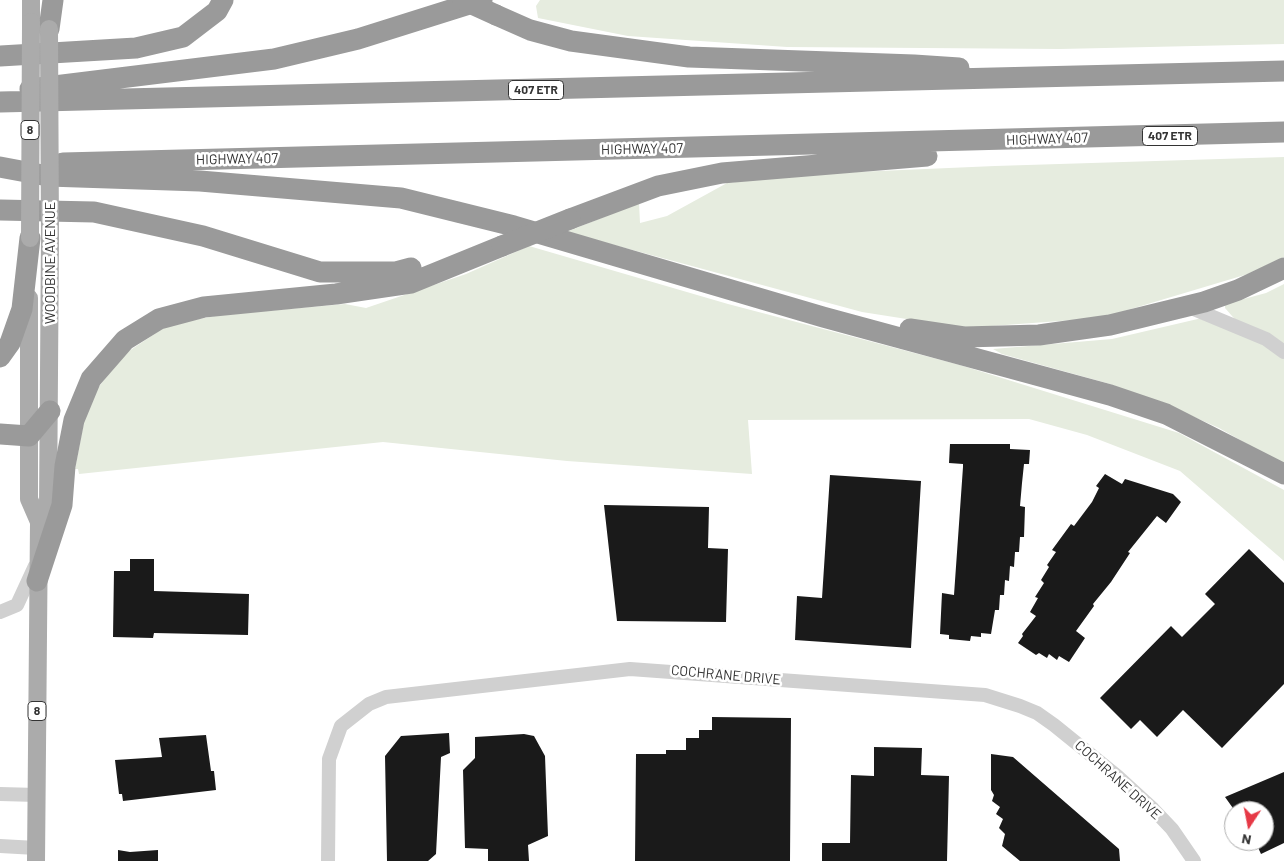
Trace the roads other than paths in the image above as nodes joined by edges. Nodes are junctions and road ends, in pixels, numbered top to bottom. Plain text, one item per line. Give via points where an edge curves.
1 (31, 0) edge
2 (49, 0) edge
3 (53, 0) edge
4 (223, 0) edge
5 (462, 0) edge
6 (489, 8) edge
7 (40, 25) junction
8 (0, 56) edge
9 (1284, 71) edge
10 (1071, 78) junction
11 (0, 92) edge
12 (0, 102) edge
13 (1284, 132) edge
14 (1055, 139) junction
15 (0, 166) edge
16 (0, 210) edge
17 (40, 237) junction
18 (502, 246) junction
19 (1284, 268) edge
20 (1189, 307) junction
21 (823, 317) junction
22 (1284, 352) edge
23 (0, 357) edge
24 (50, 411) junction
25 (0, 434) edge
26 (29, 436) junction
27 (1284, 474) edge
28 (39, 522) junction
29 (37, 571) junction
30 (0, 612) edge
31 (0, 794) edge
32 (37, 795) junction
33 (0, 846) edge
34 (36, 854) edge
35 (328, 861) edge
36 (1194, 861) edge

1 - 7 main road, WOODBINE AVENUE / 8
2 - 7 main road, WOODBINE AVENUE / 8
3 - 7 highway
4 - 8 highway via 217,11 183,37 136,48
5 - 6 highway, bridge
6 - 10 highway via 530,30 571,41 689,57 914,65
6 - 11 highway via 274,59
7 - 17 main road, WOODBINE AVENUE / 8, bridge
9 - 10 highway, 407 ETR
10 - 12 highway, 407 ETR
13 - 14 highway, HIGHWAY 407 / 407 ETR
14 - 15 highway, HIGHWAY 407 / 407 ETR
14 - 18 highway, bridge via 996,152 722,173 658,186
15 - 21 highway via 48,176 200,181 401,198 514,226
16 - 18 highway via 94,212 203,236 320,272 396,272
17 - 23 highway via 22,309 10,343
17 - 24 main road, WOODBINE AVENUE / 8
17 - 26 main road, WOODBINE AVENUE / 8
18 - 29 highway via 411,283 204,307 159,319 125,340 91,379 74,420 62,505
19 - 20 highway via 1238,290
20 - 21 highway via 1110,326 1040,334 964,336
20 - 22 street via 1266,339
21 - 27 highway via 1110,395 1166,414
24 - 26 highway
24 - 28 main road, WOODBINE AVENUE / 8 via 48,509
25 - 26 highway
26 - 28 main road, WOODBINE AVENUE / 8 via 29,499
28 - 29 main road, WOODBINE AVENUE / 8
29 - 30 street via 17,605
29 - 32 main road, WOODBINE AVENUE / 8
31 - 32 street
32 - 34 main road, WOODBINE AVENUE / 8
33 - 34 street
35 - 36 street, COCHRANE DRIVE via 329,758 341,726 369,704 386,697 630,669 985,695 1020,706 1054,725 1117,776 1157,812

